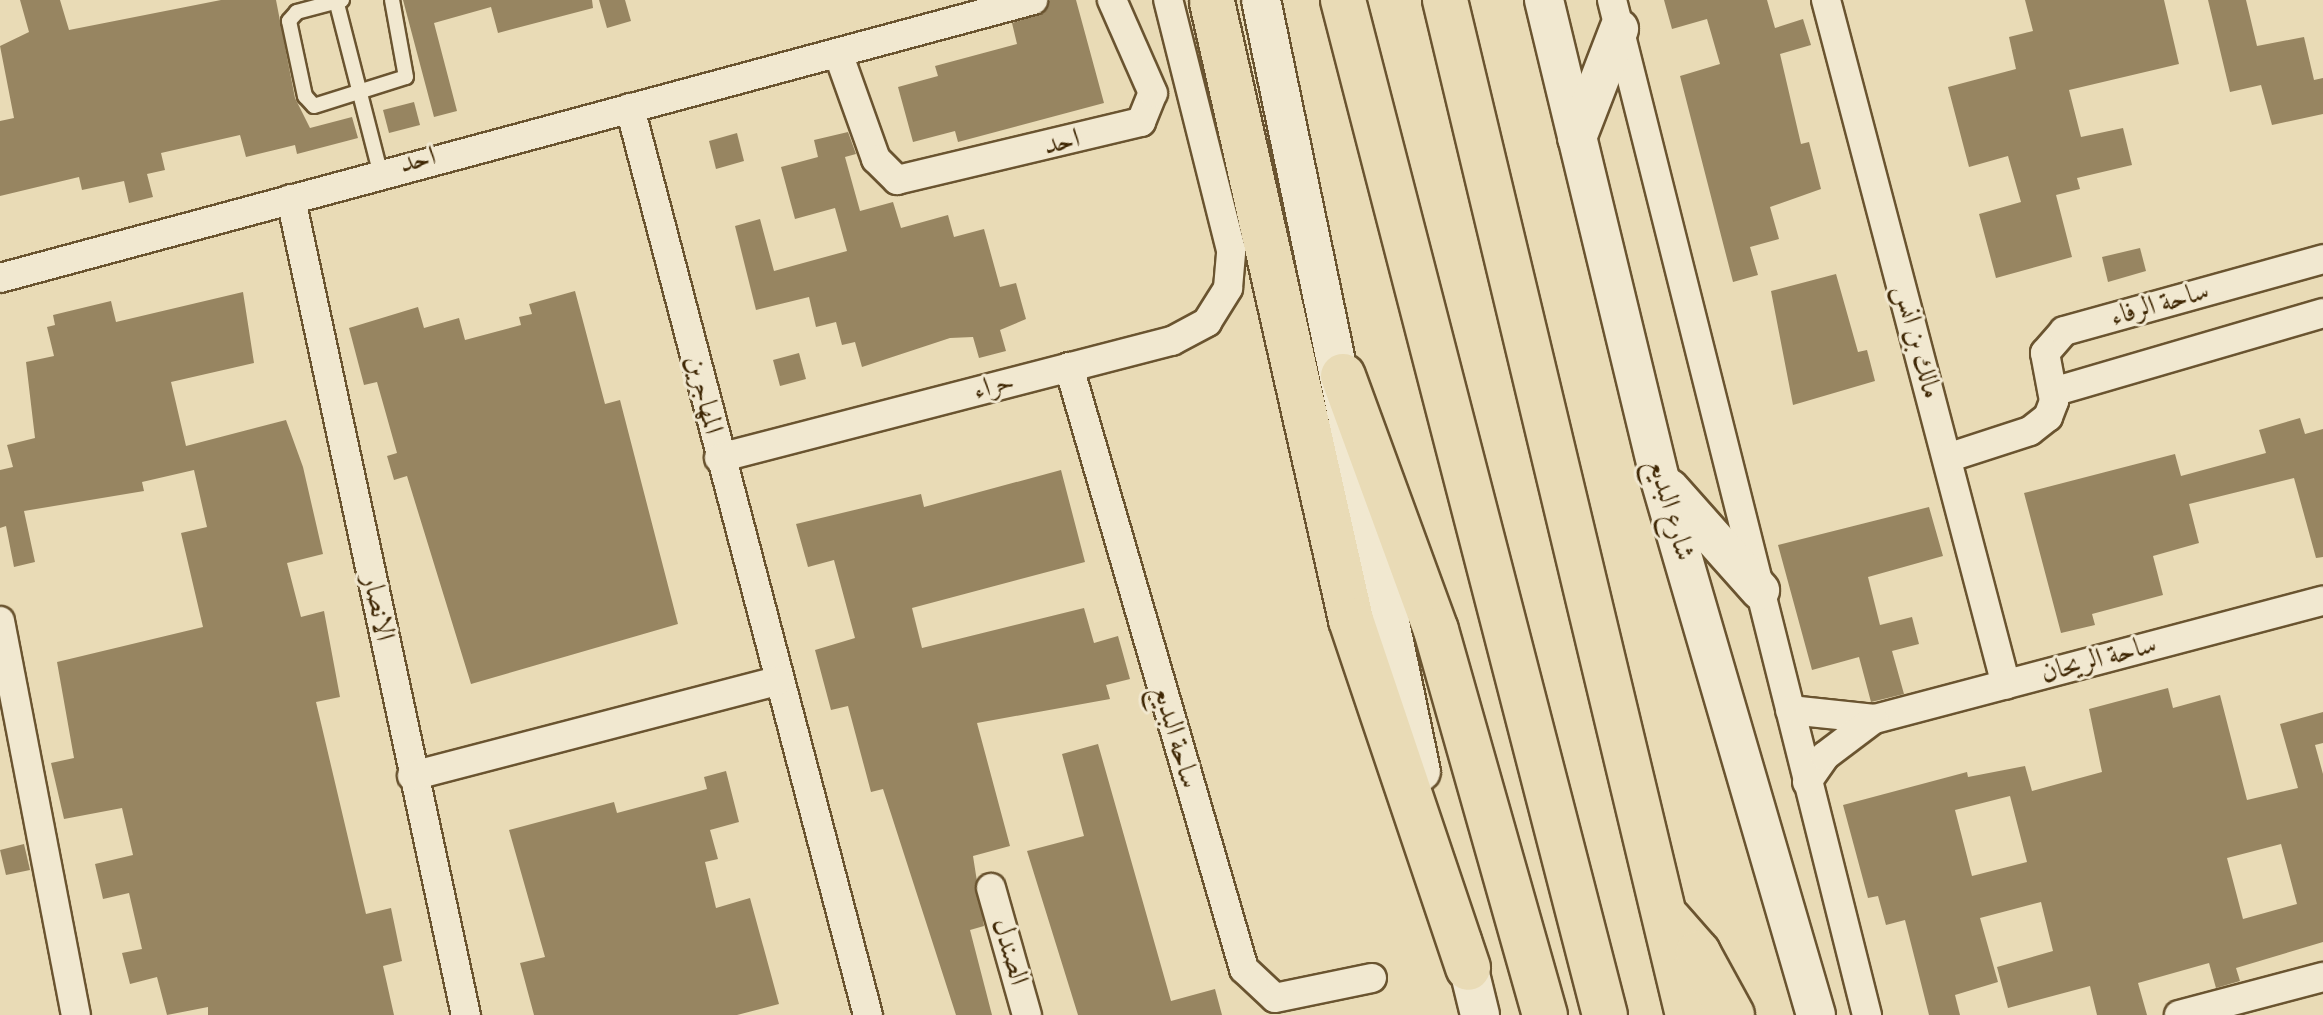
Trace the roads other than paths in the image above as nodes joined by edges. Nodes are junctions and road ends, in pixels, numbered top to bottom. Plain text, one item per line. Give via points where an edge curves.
1 (392, 0) edge
2 (1033, 0) edge
3 (1112, 0) edge
4 (1168, 0) edge
5 (1261, 0) edge
6 (1343, 0) edge
7 (1445, 0) edge
8 (1544, 0) edge
9 (1826, 0) edge
10 (338, 1) edge
11 (1212, 2) dead end
12 (1616, 15) edge
13 (838, 53) junction
14 (361, 94) junction
15 (630, 108) junction
16 (1577, 138) junction
17 (380, 171) junction
18 (291, 199) junction
19 (2323, 259) edge
20 (0, 278) edge
21 (2323, 313) edge
22 (1069, 367) junction
23 (1343, 376) junction
24 (2053, 392) junction
25 (719, 458) junction
26 (1947, 458) junction
27 (1659, 476) junction
28 (1760, 590) junction
29 (2323, 601) edge
30 (0, 621) edge
31 (777, 681) junction
32 (2006, 685) junction
33 (1790, 710) junction
34 (1875, 719) junction
35 (412, 776) junction
36 (1807, 782) junction
37 (991, 888) dead end
38 (1659, 909) junction
39 (1468, 968) junction
40 (2323, 977) edge
41 (1372, 978) dead end
42 (76, 1015) edge
43 (466, 1015) edge
44 (868, 1015) edge
45 (1027, 1015) edge
46 (1480, 1015) edge
47 (1545, 1015) edge
48 (1605, 1015) edge
49 (1688, 1015) edge
50 (1732, 1015) edge
51 (1816, 1015) edge
52 (1867, 1015) edge
53 (2179, 1015) edge

1 - 14 lane via 406,77
2 - 13 street, احد
3 - 13 street, احد via 1127,20 1153,93 1141,122 897,180 876,159
4 - 22 street, حراء via 1232,268 1220,307 1172,341
5 - 23 main road
6 - 48 highway
7 - 38 highway
8 - 16 main road, شارع البديع
9 - 26 street, مالك بن انس
10 - 14 lane
10 - 14 lane via 289,21 305,96 314,106
11 - 39 highway via 1351,620
12 - 16 main road
12 - 28 street
13 - 15 street, احد
14 - 17 lane
15 - 17 street, احد
15 - 25 street, المهاجرين
16 - 27 main road, شارع البديع
17 - 18 street, احد
18 - 20 street, احد
18 - 35 street, الانصار
19 - 24 street, ساحة الرفاء via 2064,331 2045,353
21 - 24 street, ساحة الرفاء
22 - 25 street, حراء
22 - 41 street, ساحة البديع via 1244,969 1275,998
23 - 39 main road via 1385,627
23 - 47 highway via 1436,630
24 - 26 street via 2052,409 2039,425
25 - 31 street, المهاجرين
26 - 32 street, مالك بن انس
27 - 28 main road
27 - 51 main road, شارع البديع
28 - 33 street
29 - 32 street, ساحة الريحان
30 - 42 street
31 - 35 street
31 - 44 street, المهاجرين
32 - 34 street, ساحة الريحان
33 - 34 street, ساحة الريحان
33 - 36 street
34 - 36 street, ساحة الريحان via 1825,756
35 - 43 street, الانصار
36 - 52 street
37 - 45 street, الصندل
38 - 49 highway
38 - 50 highway via 1698,953
39 - 46 main road
40 - 53 street

